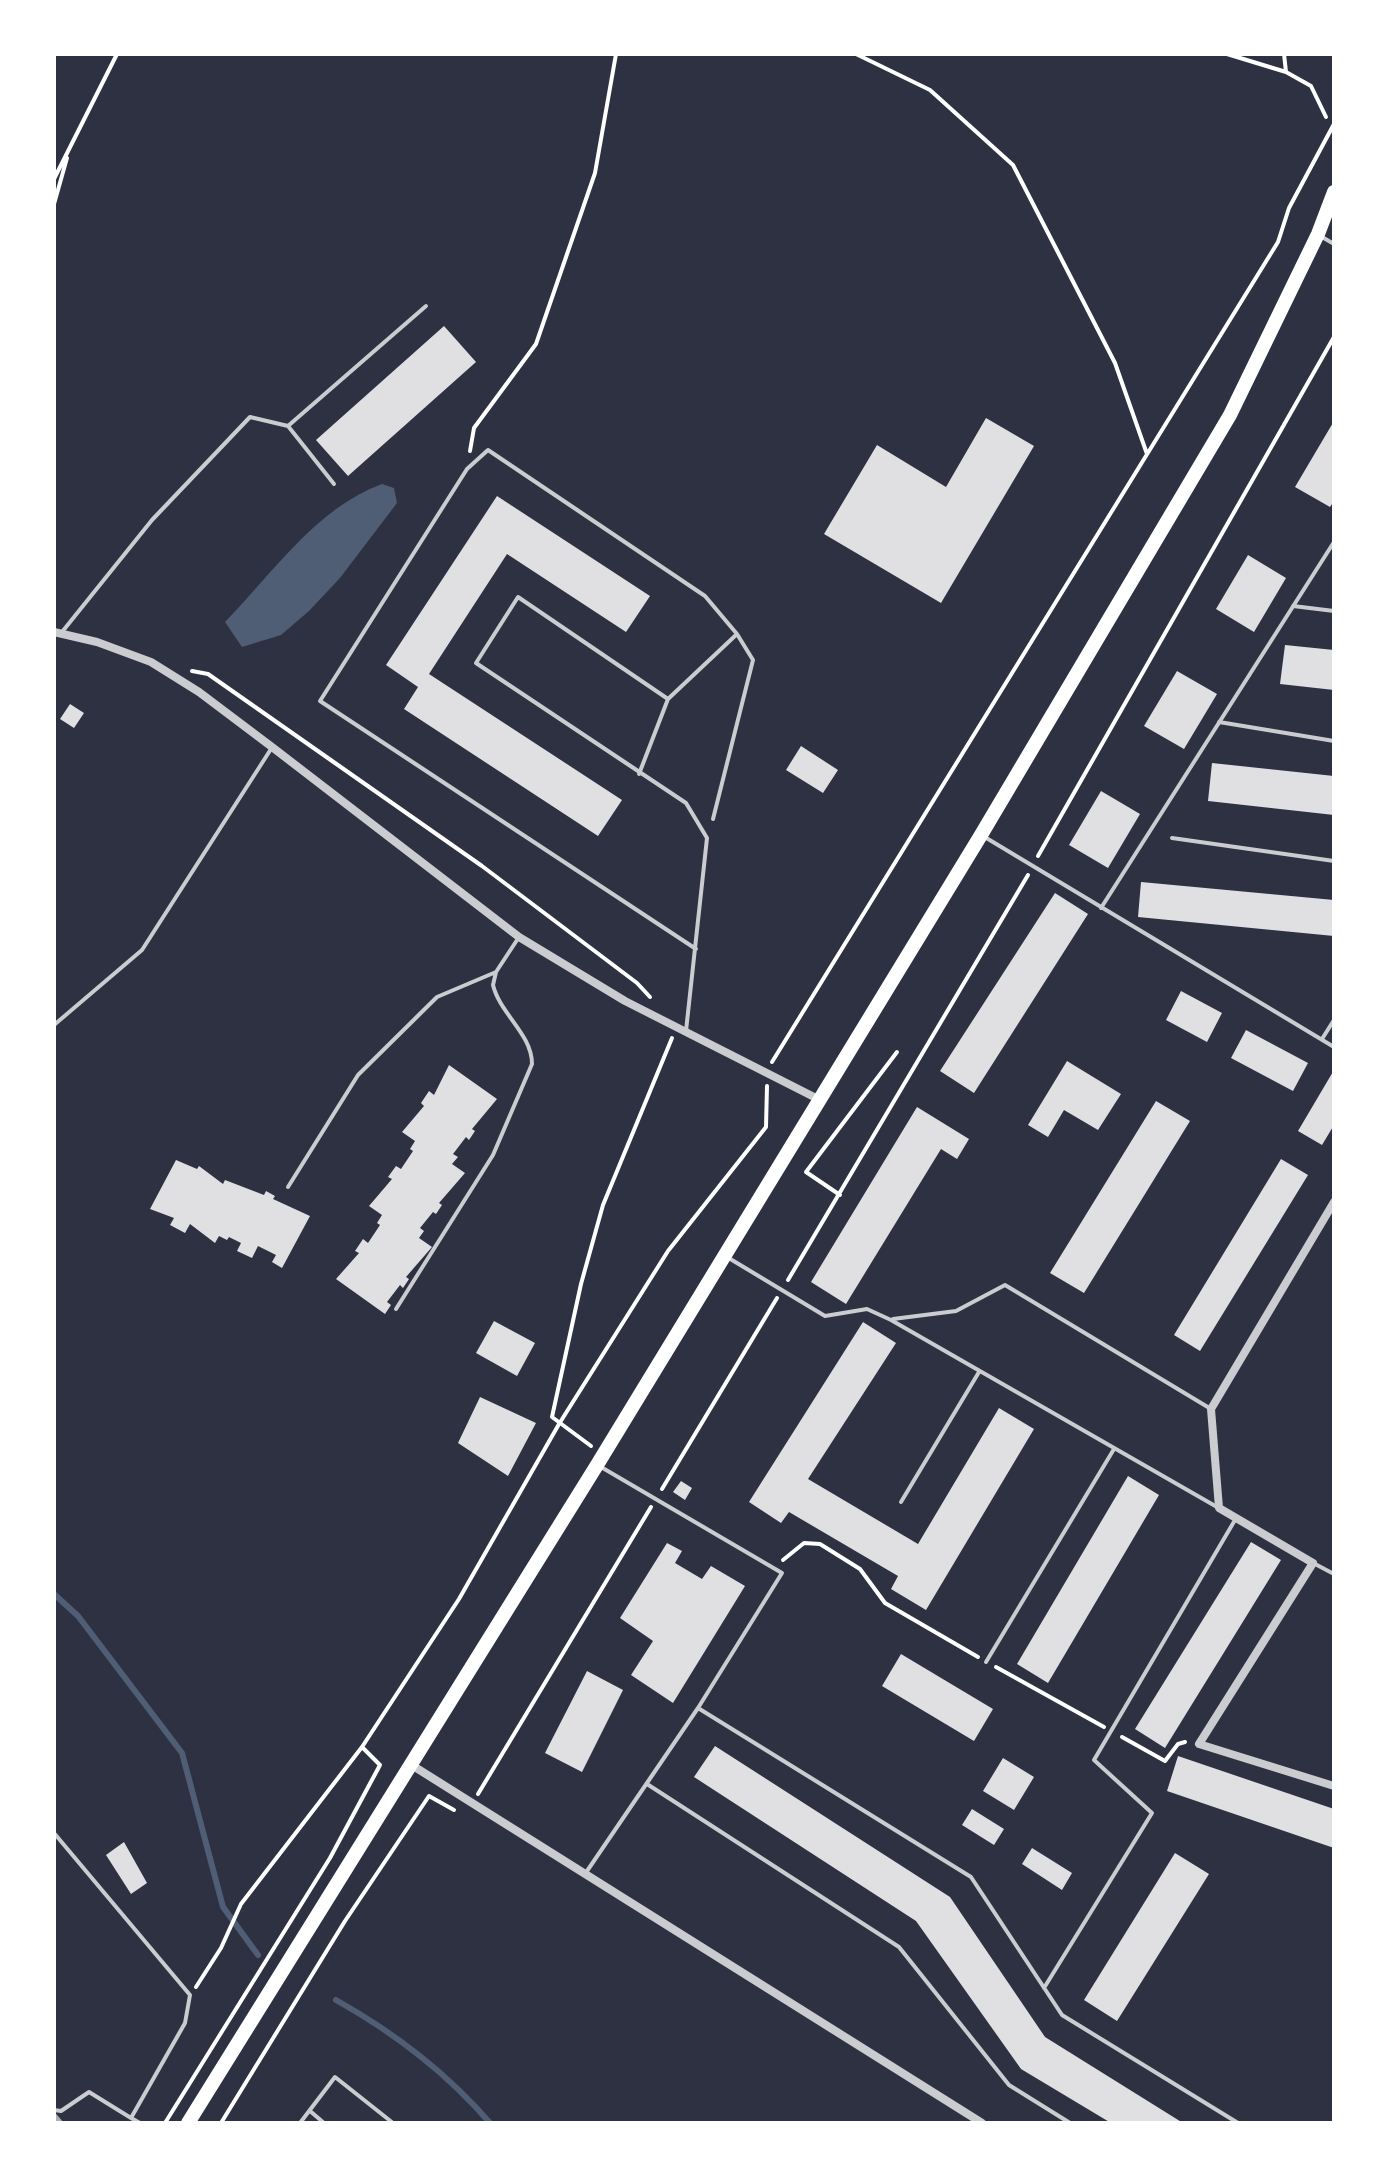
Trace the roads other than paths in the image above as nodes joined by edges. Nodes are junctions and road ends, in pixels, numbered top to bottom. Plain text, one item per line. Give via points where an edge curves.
1 (1334, 192) edge
2 (1318, 234) junction
3 (1334, 244) edge
4 (426, 306) dead end
5 (288, 426) junction
6 (334, 484) dead end
7 (1334, 542) edge
8 (1293, 606) junction
9 (1334, 611) edge
10 (57, 633) edge
11 (737, 634) junction
12 (668, 699) junction
13 (1219, 722) junction
14 (1334, 741) edge
15 (272, 747) junction
16 (639, 774) junction
17 (713, 819) dead end
18 (981, 835) junction
19 (1172, 838) dead end
20 (1334, 861) edge
21 (1101, 908) junction
22 (519, 937) junction
23 (696, 949) junction
24 (496, 972) junction
25 (1334, 1020) edge
26 (54, 1025) edge
27 (686, 1031) junction
28 (1322, 1039) junction
29 (1334, 1047) edge
30 (820, 1100) junction
31 (288, 1187) dead end
32 (1334, 1202) edge
33 (725, 1256) junction
34 (396, 1309) dead end
35 (891, 1320) junction
36 (979, 1372) junction
37 (1211, 1409) junction
38 (1114, 1449) junction
39 (597, 1465) junction
40 (901, 1502) dead end
41 (1219, 1508) junction
42 (1237, 1518) junction
43 (1313, 1563) junction
44 (1334, 1574) edge
45 (986, 1662) dead end
46 (698, 1708) junction
47 (410, 1763) junction
48 (647, 1784) junction
49 (1334, 1786) edge
50 (54, 1833) edge
51 (585, 1874) junction
52 (1043, 1989) junction
53 (54, 2110) edge
54 (310, 2111) junction
55 (131, 2118) junction
56 (140, 2123) edge
57 (188, 2123) edge
58 (300, 2123) edge
59 (324, 2123) edge
60 (393, 2123) edge
61 (982, 2123) edge
62 (1070, 2123) edge
63 (1238, 2123) edge

1 - 2 main road
2 - 3 lane
2 - 18 main road via 1230,415
4 - 5 lane
5 - 6 lane
5 - 10 lane via 250,417 152,520
7 - 8 lane
8 - 9 lane
8 - 13 lane
10 - 15 street via 151,662
11 - 12 lane
11 - 17 lane via 753,660
11 - 23 lane via 705,596 488,450 467,469 320,701
12 - 16 lane
12 - 16 lane via 518,597 476,663
13 - 14 lane
13 - 21 lane
15 - 22 street
15 - 26 lane via 142,950
16 - 23 lane via 686,803 707,838
18 - 21 lane
18 - 30 main road
19 - 20 lane
21 - 28 lane
22 - 24 lane
22 - 27 street
23 - 27 lane
24 - 31 lane via 437,997 358,1075
24 - 34 lane via 495,995 526,1040 532,1064 493,1155
25 - 28 lane
27 - 30 street
28 - 29 lane
30 - 33 main road
32 - 37 street
33 - 35 lane via 825,1316 867,1309
33 - 39 main road
35 - 36 lane
35 - 37 lane via 956,1311 1005,1285
36 - 38 lane
36 - 40 lane
37 - 41 street
38 - 41 lane
38 - 45 lane
39 - 46 lane via 782,1573
39 - 47 main road
41 - 42 street
42 - 43 street
42 - 52 lane via 1094,1760 1152,1813
43 - 44 lane
43 - 49 street via 1199,1744
46 - 48 lane
46 - 52 lane via 971,1877
47 - 51 street
47 - 57 main road
48 - 51 lane
48 - 62 lane via 899,1947 1009,2085
50 - 55 lane via 190,1995 185,2023
51 - 61 street
52 - 63 lane via 1062,2015
53 - 55 lane via 61,2111 89,2092
54 - 58 lane
54 - 59 lane
54 - 60 lane via 335,2077
55 - 56 lane

